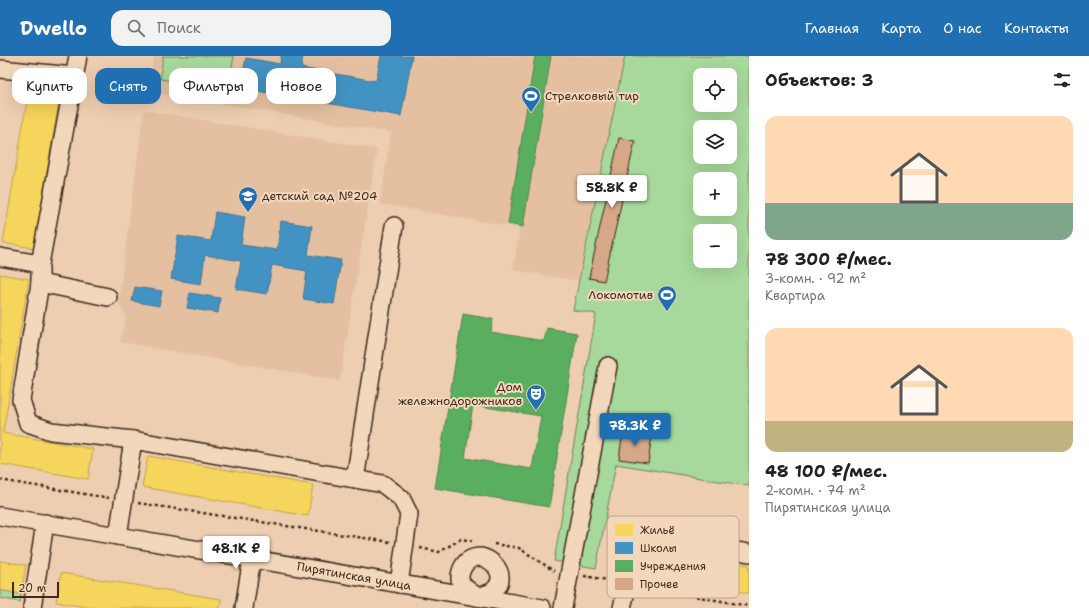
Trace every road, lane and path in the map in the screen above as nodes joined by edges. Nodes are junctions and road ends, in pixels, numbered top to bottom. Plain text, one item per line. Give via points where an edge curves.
1 (78, 56) edge
2 (76, 68) edge
3 (0, 69) edge
4 (12, 70) edge
5 (69, 104) edge
6 (394, 226) dead end
7 (0, 257) edge
8 (40, 264) junction
9 (40, 283) junction
10 (108, 297) dead end
11 (608, 366) dead end
12 (133, 440) junction
13 (0, 480) edge
14 (355, 480) junction
15 (123, 500) junction
16 (0, 516) edge
17 (45, 523) junction
18 (118, 536) junction
19 (404, 545) junction
20 (739, 551) edge
21 (749, 553) edge
22 (252, 558) junction
23 (399, 584) junction
24 (624, 598) edge
25 (476, 602) edge
26 (32, 608) edge
27 (244, 608) edge
28 (542, 608) edge
29 (563, 608) edge
30 (622, 608) edge

1 - 2 street
3 - 4 street
5 - 8 street
6 - 14 street
7 - 8 street
8 - 9 street
9 - 10 street
9 - 12 street via 21,400 28,423 51,431
11 - 29 street
12 - 14 street
12 - 15 street
13 - 15 path
14 - 19 street via 382,484 401,498 408,514
15 - 18 street
15 - 19 path
16 - 17 street, Пирятинская улица
17 - 18 street, Пирятинская улица
17 - 26 street
18 - 22 street, Пирятинская улица
19 - 23 street
20 - 21 street
22 - 23 street, Пирятинская улица
22 - 27 street
23 - 25 street, Пирятинская улица
24 - 30 street
25 - 28 street, Пирятинская улица

